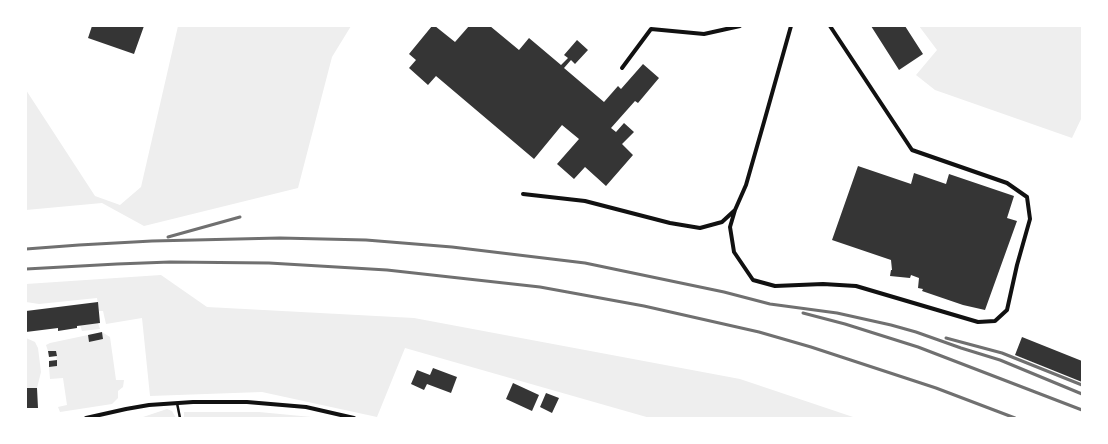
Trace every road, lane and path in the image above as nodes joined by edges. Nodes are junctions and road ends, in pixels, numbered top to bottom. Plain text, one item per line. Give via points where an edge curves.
1 (740, 26) edge
2 (791, 26) edge
3 (830, 26) edge
4 (622, 68) dead end
5 (523, 194) dead end
6 (735, 210) junction
7 (177, 403) junction
8 (86, 418) edge
9 (180, 418) edge
10 (354, 418) edge

1 - 4 street via 704,34 651,29
2 - 6 street via 746,185
3 - 6 street via 912,150 1008,183 1026,197 1030,219 1007,310 995,321 978,322 856,286 775,286 753,280 734,252 730,227
5 - 6 street via 585,201 670,224 700,228 722,222
7 - 8 street via 134,407
7 - 9 lane
7 - 10 street via 285,404

